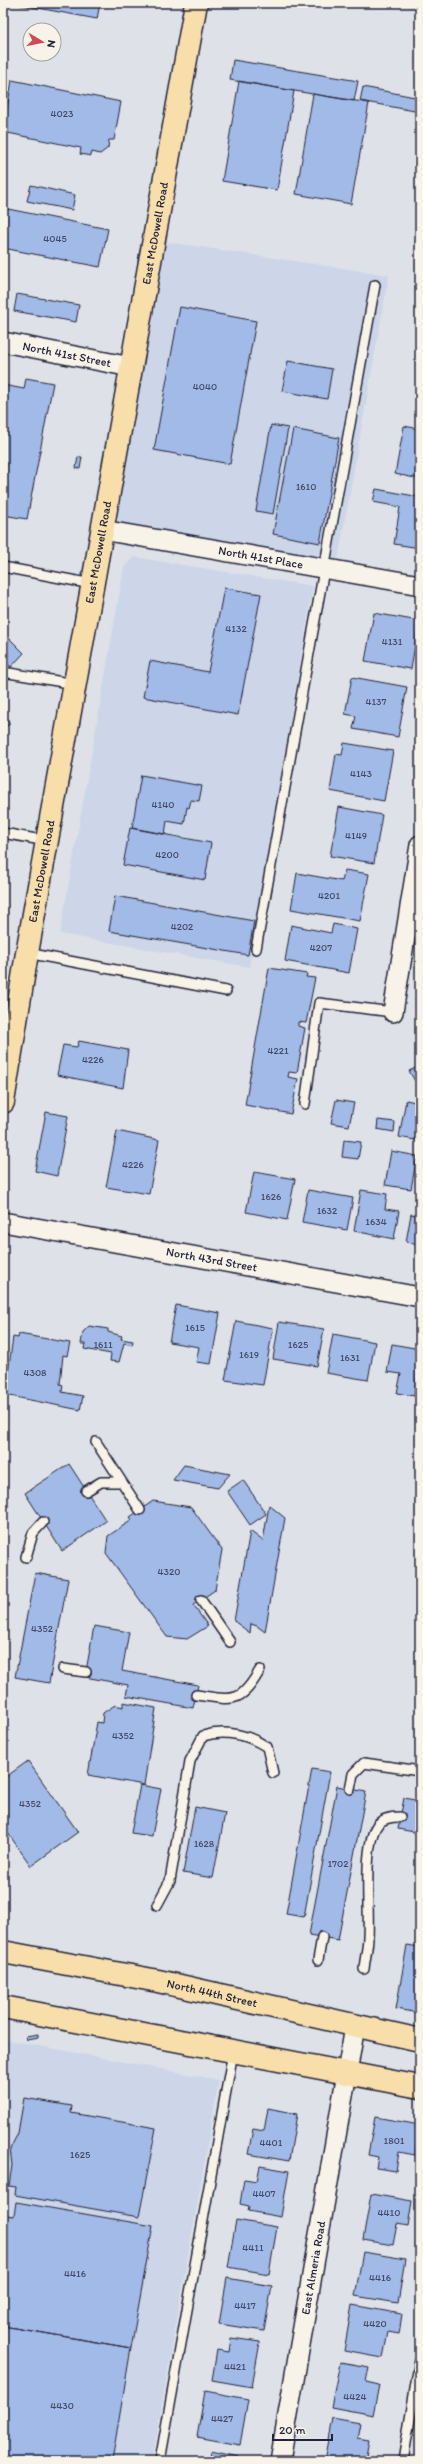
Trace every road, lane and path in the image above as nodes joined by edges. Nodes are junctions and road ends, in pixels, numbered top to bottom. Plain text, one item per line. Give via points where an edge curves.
1 (196, 3) edge
2 (375, 285) dead end
3 (3, 342) edge
4 (131, 367) junction
5 (102, 530) junction
6 (3, 567) edge
7 (323, 568) junction
8 (92, 584) junction
9 (420, 585) edge
10 (3, 672) edge
11 (75, 684) junction
12 (3, 833) edge
13 (47, 842) junction
14 (420, 845) edge
15 (417, 873) edge
16 (256, 949) dead end
17 (27, 953) junction
18 (226, 991) dead end
19 (393, 1012) joint
20 (3, 1102) edge
21 (305, 1104) dead end
22 (3, 1222) edge
23 (420, 1297) edge
24 (96, 1442) dead end
25 (122, 1482) junction
26 (86, 1491) dead end
27 (140, 1510) dead end
28 (43, 1522) dead end
29 (26, 1557) dead end
30 (202, 1600) dead end
31 (230, 1642) dead end
32 (63, 1669) dead end
33 (260, 1670) dead end
34 (86, 1672) dead end
35 (196, 1695) dead end
36 (420, 1771) edge
37 (273, 1773) dead end
38 (350, 1789) dead end
39 (400, 1816) dead end
40 (157, 1904) dead end
41 (322, 1937) dead end
42 (3, 1952) edge
43 (318, 1960) dead end
44 (364, 1969) dead end
45 (3, 2008) edge
46 (355, 2026) junction
47 (420, 2040) edge
48 (234, 2052) junction
49 (348, 2074) junction
50 (420, 2087) edge
51 (420, 2359) edge
52 (160, 2461) edge
53 (280, 2461) edge
54 (403, 2461) edge

1 - 4 main road, East McDowell Road
2 - 7 lane
3 - 4 street, North 41st Street
4 - 5 main road, East McDowell Road
5 - 7 street, North 41st Place
5 - 8 main road, East McDowell Road
6 - 8 lane
7 - 9 street, North 41st Place
7 - 16 lane
8 - 11 main road, East McDowell Road
10 - 11 lane
11 - 13 main road, East McDowell Road
12 - 13 lane
13 - 17 main road, East McDowell Road
14 - 15 street
15 - 19 street
17 - 18 lane
17 - 20 main road, East McDowell Road
19 - 21 lane via 319,1003
22 - 23 street, North 43rd Street
24 - 25 lane
25 - 26 lane via 101,1482
25 - 27 lane
28 - 29 lane via 32,1533
30 - 31 lane
32 - 34 lane
33 - 35 lane via 250,1688 231,1700
36 - 38 lane via 364,1763 353,1774
37 - 40 lane via 267,1746 253,1738 214,1732 203,1736 190,1761 170,1881
39 - 44 lane via 386,1818 379,1823 372,1838
41 - 43 lane
42 - 46 main road, North 44th Street via 158,1981
45 - 48 main road
46 - 47 main road, North 44th Street
46 - 49 street, East Almeria Road
48 - 49 main road
48 - 52 lane
49 - 50 main road
49 - 53 street, East Almeria Road
51 - 54 lane

